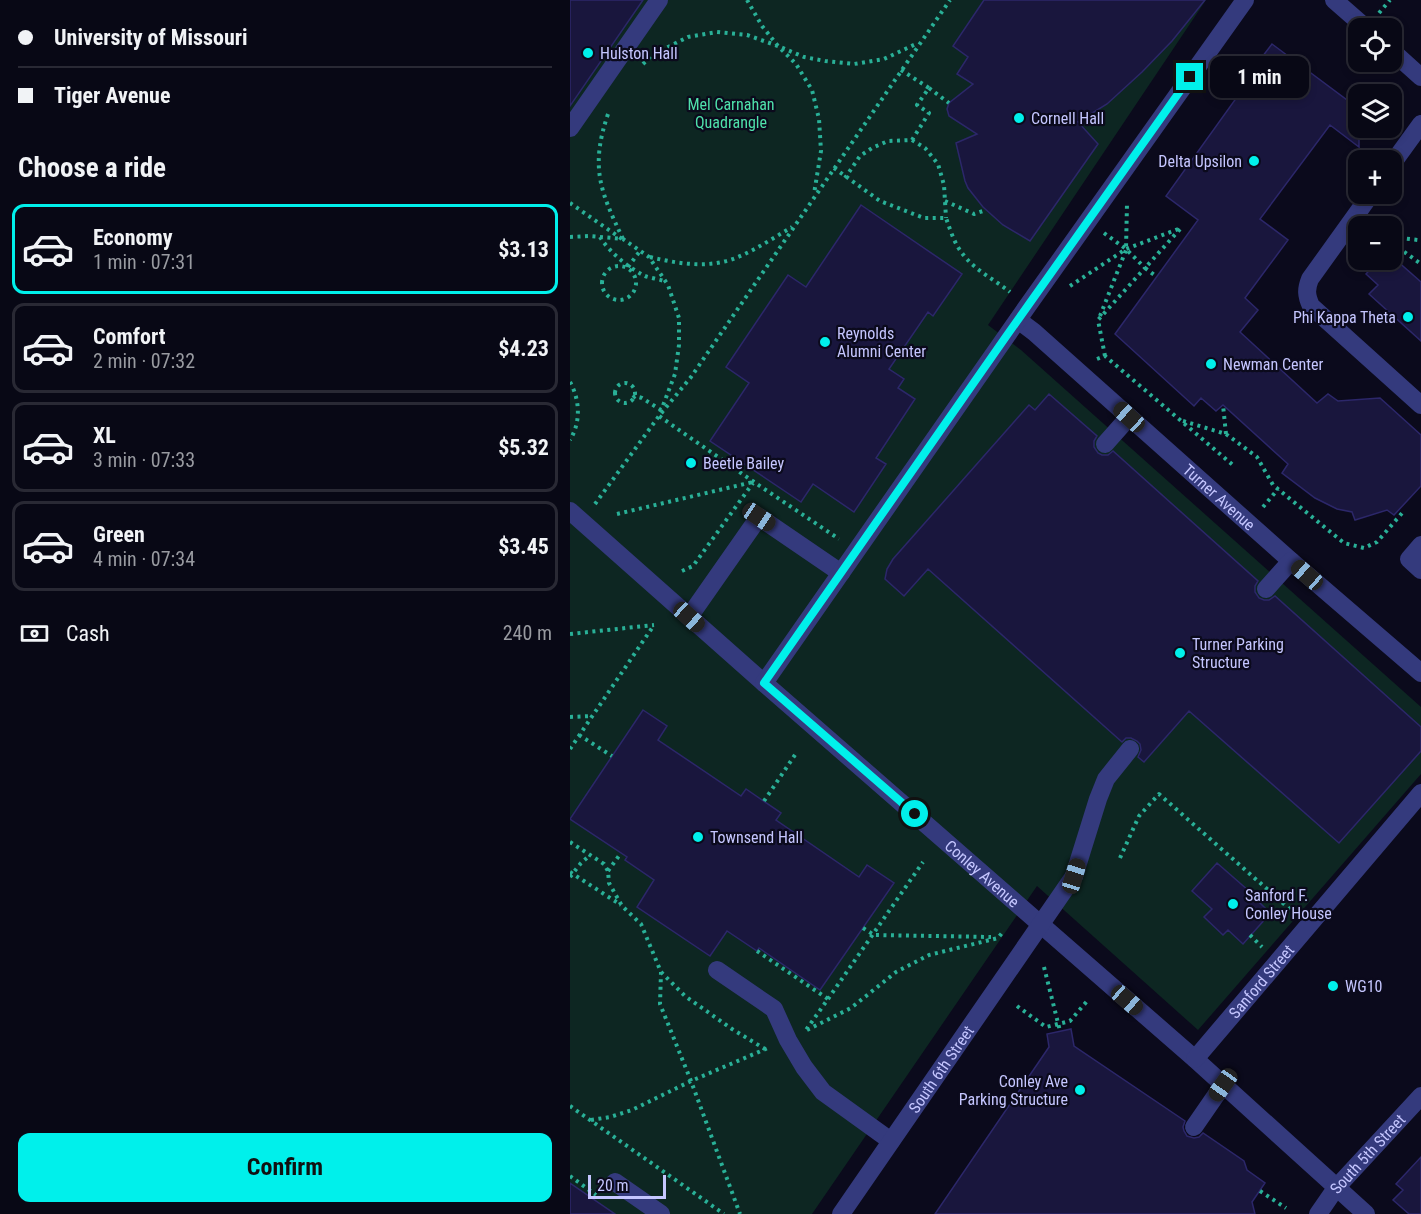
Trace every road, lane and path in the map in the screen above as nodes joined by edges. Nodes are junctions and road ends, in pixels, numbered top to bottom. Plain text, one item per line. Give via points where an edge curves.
1 (659, 0) edge
2 (747, 0) edge
3 (1245, 0) edge
4 (1334, 0) edge
5 (1390, 0) edge
6 (949, 1) edge
7 (1362, 18) edge
8 (1374, 18) edge
9 (919, 43) junction
10 (778, 46) junction
11 (1402, 60) edge
12 (901, 70) junction
13 (637, 71) dead end
14 (1421, 76) edge
15 (929, 88) junction
16 (949, 103) dead end
17 (609, 110) dead end
18 (1421, 124) edge
19 (570, 128) edge
20 (912, 140) junction
21 (1402, 150) edge
22 (834, 168) junction
23 (845, 178) junction
24 (1127, 197) dead end
25 (813, 198) junction
26 (945, 201) junction
27 (570, 203) edge
28 (1364, 204) edge
29 (986, 210) dead end
30 (946, 218) junction
31 (793, 227) junction
32 (1103, 232) dead end
33 (570, 237) edge
34 (600, 237) junction
35 (1402, 238) edge
36 (623, 239) junction
37 (1421, 242) edge
38 (1126, 249) junction
39 (1402, 250) edge
40 (640, 251) junction
41 (650, 257) junction
42 (1421, 264) edge
43 (629, 267) junction
44 (1145, 268) junction
45 (1157, 277) dead end
46 (664, 281) junction
47 (1062, 291) dead end
48 (1010, 292) dead end
49 (1018, 320) junction
50 (1098, 320) junction
51 (1106, 356) junction
52 (1094, 360) dead end
53 (570, 382) edge
54 (633, 399) junction
55 (1223, 405) dead end
56 (1421, 405) edge
57 (661, 410) junction
58 (659, 416) junction
59 (1129, 417) junction
60 (1180, 420) junction
61 (1226, 434) junction
62 (570, 440) edge
63 (1105, 444) dead end
64 (1234, 466) dead end
65 (754, 482) junction
66 (1278, 489) junction
67 (1261, 510) dead end
68 (1403, 512) dead end
69 (617, 514) dead end
70 (576, 516) edge
71 (839, 539) dead end
72 (1421, 545) edge
73 (1291, 561) junction
74 (1421, 570) edge
75 (682, 571) dead end
76 (841, 573) junction
77 (1266, 589) dead end
78 (689, 617) junction
79 (570, 634) edge
80 (1421, 673) edge
81 (764, 683) junction
82 (592, 716) junction
83 (570, 717) edge
84 (579, 735) junction
85 (570, 749) edge
86 (1130, 749) dead end
87 (796, 752) dead end
88 (612, 756) dead end
89 (1421, 793) edge
90 (764, 801) dead end
91 (570, 842) edge
92 (621, 853) dead end
93 (590, 855) junction
94 (1120, 858) dead end
95 (923, 862) dead end
96 (608, 871) junction
97 (571, 874) edge
98 (622, 906) junction
99 (1297, 916) dead end
100 (1041, 925) junction
101 (863, 928) dead end
102 (1002, 933) dead end
103 (873, 935) junction
104 (1250, 935) dead end
105 (757, 951) dead end
106 (1266, 951) dead end
107 (1044, 967) dead end
108 (717, 970) dead end
109 (661, 972) junction
110 (828, 999) junction
111 (1088, 1000) dead end
112 (1017, 1006) dead end
113 (1059, 1024) junction
114 (806, 1031) dead end
115 (1060, 1031) dead end
116 (765, 1049) dead end
117 (1195, 1059) junction
118 (1223, 1085) junction
119 (1421, 1096) edge
120 (570, 1106) edge
121 (1194, 1126) dead end
122 (891, 1141) junction
123 (615, 1182) dead end
124 (1336, 1188) junction
125 (1260, 1191) dead end
126 (1286, 1208) dead end
127 (661, 1214) edge
128 (724, 1214) edge
129 (740, 1214) edge
130 (841, 1214) edge
131 (1318, 1214) edge
132 (1366, 1214) edge

1 - 19 street
2 - 10 path
3 - 49 street
4 - 7 street
5 - 8 path
6 - 9 path
9 - 10 path via 884,59 854,64 804,57
9 - 12 path
10 - 13 path via 747,35 717,32 688,37 652,55
10 - 25 path via 796,64 812,90 819,119 821,151
11 - 14 street
12 - 15 path
12 - 22 path
15 - 16 path
15 - 20 path via 917,105 929,113
17 - 36 path via 598,159 601,185
18 - 21 street
20 - 23 path via 888,141 872,148 860,156
20 - 26 path via 938,164
22 - 23 path
22 - 25 path
23 - 30 path via 901,210 924,218
24 - 38 path
25 - 31 path
26 - 29 path via 974,214
26 - 30 path
27 - 36 path
28 - 56 street via 1310,279 1306,296 1311,306
30 - 48 path via 960,251 977,269
31 - 41 path via 737,258 710,264 680,264
31 - 58 path
32 - 38 path
33 - 34 path
34 - 36 path
34 - 43 path
35 - 37 path
36 - 40 path
38 - 44 path
38 - 44 path via 1181,228
38 - 47 path
38 - 50 path
39 - 42 path
40 - 41 path
40 - 43 path
41 - 46 path
43 - 43 path via 617,266 604,275 602,286 609,296 621,300 633,292 637,282
43 - 46 path
44 - 45 path
44 - 50 path
46 - 57 path via 679,318 680,345 675,374
49 - 59 street, Turner Avenue
49 - 76 street
50 - 51 path
51 - 52 path
51 - 60 path
53 - 62 path via 579,416
54 - 54 path via 621,402 616,397 617,388 624,383 630,385 635,393
54 - 57 path via 642,398
55 - 61 path
57 - 58 path
58 - 65 path
58 - 70 path
59 - 63 street
59 - 73 street, Turner Avenue
60 - 61 path
60 - 64 path
61 - 66 path via 1257,457
65 - 69 path
65 - 71 path
65 - 75 path via 693,566
66 - 67 path
66 - 68 path via 1344,543 1364,548 1377,542
70 - 78 street, Conley Avenue
72 - 74 street via 1409,560
73 - 77 street
73 - 80 street, Turner Avenue
76 - 78 street via 759,517
76 - 81 street
78 - 81 street, Conley Avenue
79 - 82 path via 654,625
81 - 100 street, Conley Avenue
82 - 83 path
82 - 84 path
84 - 85 path
84 - 88 path
86 - 100 street, South 6th Street via 1106,779 1074,876
87 - 90 path
89 - 117 street, Sanford Street
91 - 93 path
92 - 96 path
93 - 96 path
93 - 97 path
94 - 99 path via 1139,816 1159,794
95 - 103 path
96 - 98 path via 609,882
97 - 98 path
98 - 109 path via 641,924
100 - 117 street, Conley Avenue
100 - 122 street, South 6th Street
101 - 103 path
102 - 103 path via 998,938
103 - 110 path
104 - 106 path
105 - 110 path
107 - 113 path
108 - 122 street via 774,1009 788,1040 823,1092
109 - 116 path via 685,996
109 - 129 path via 660,1004
110 - 114 path
111 - 113 path via 1070,1021
112 - 113 path via 1046,1027
113 - 115 path
117 - 118 street, Conley Avenue
118 - 121 street
118 - 124 street, Conley Avenue
119 - 124 street, South 5th Street
120 - 128 path
122 - 130 street, South 6th Street
123 - 127 street
124 - 131 street, South 5th Street
124 - 132 street, Conley Avenue
125 - 126 path

